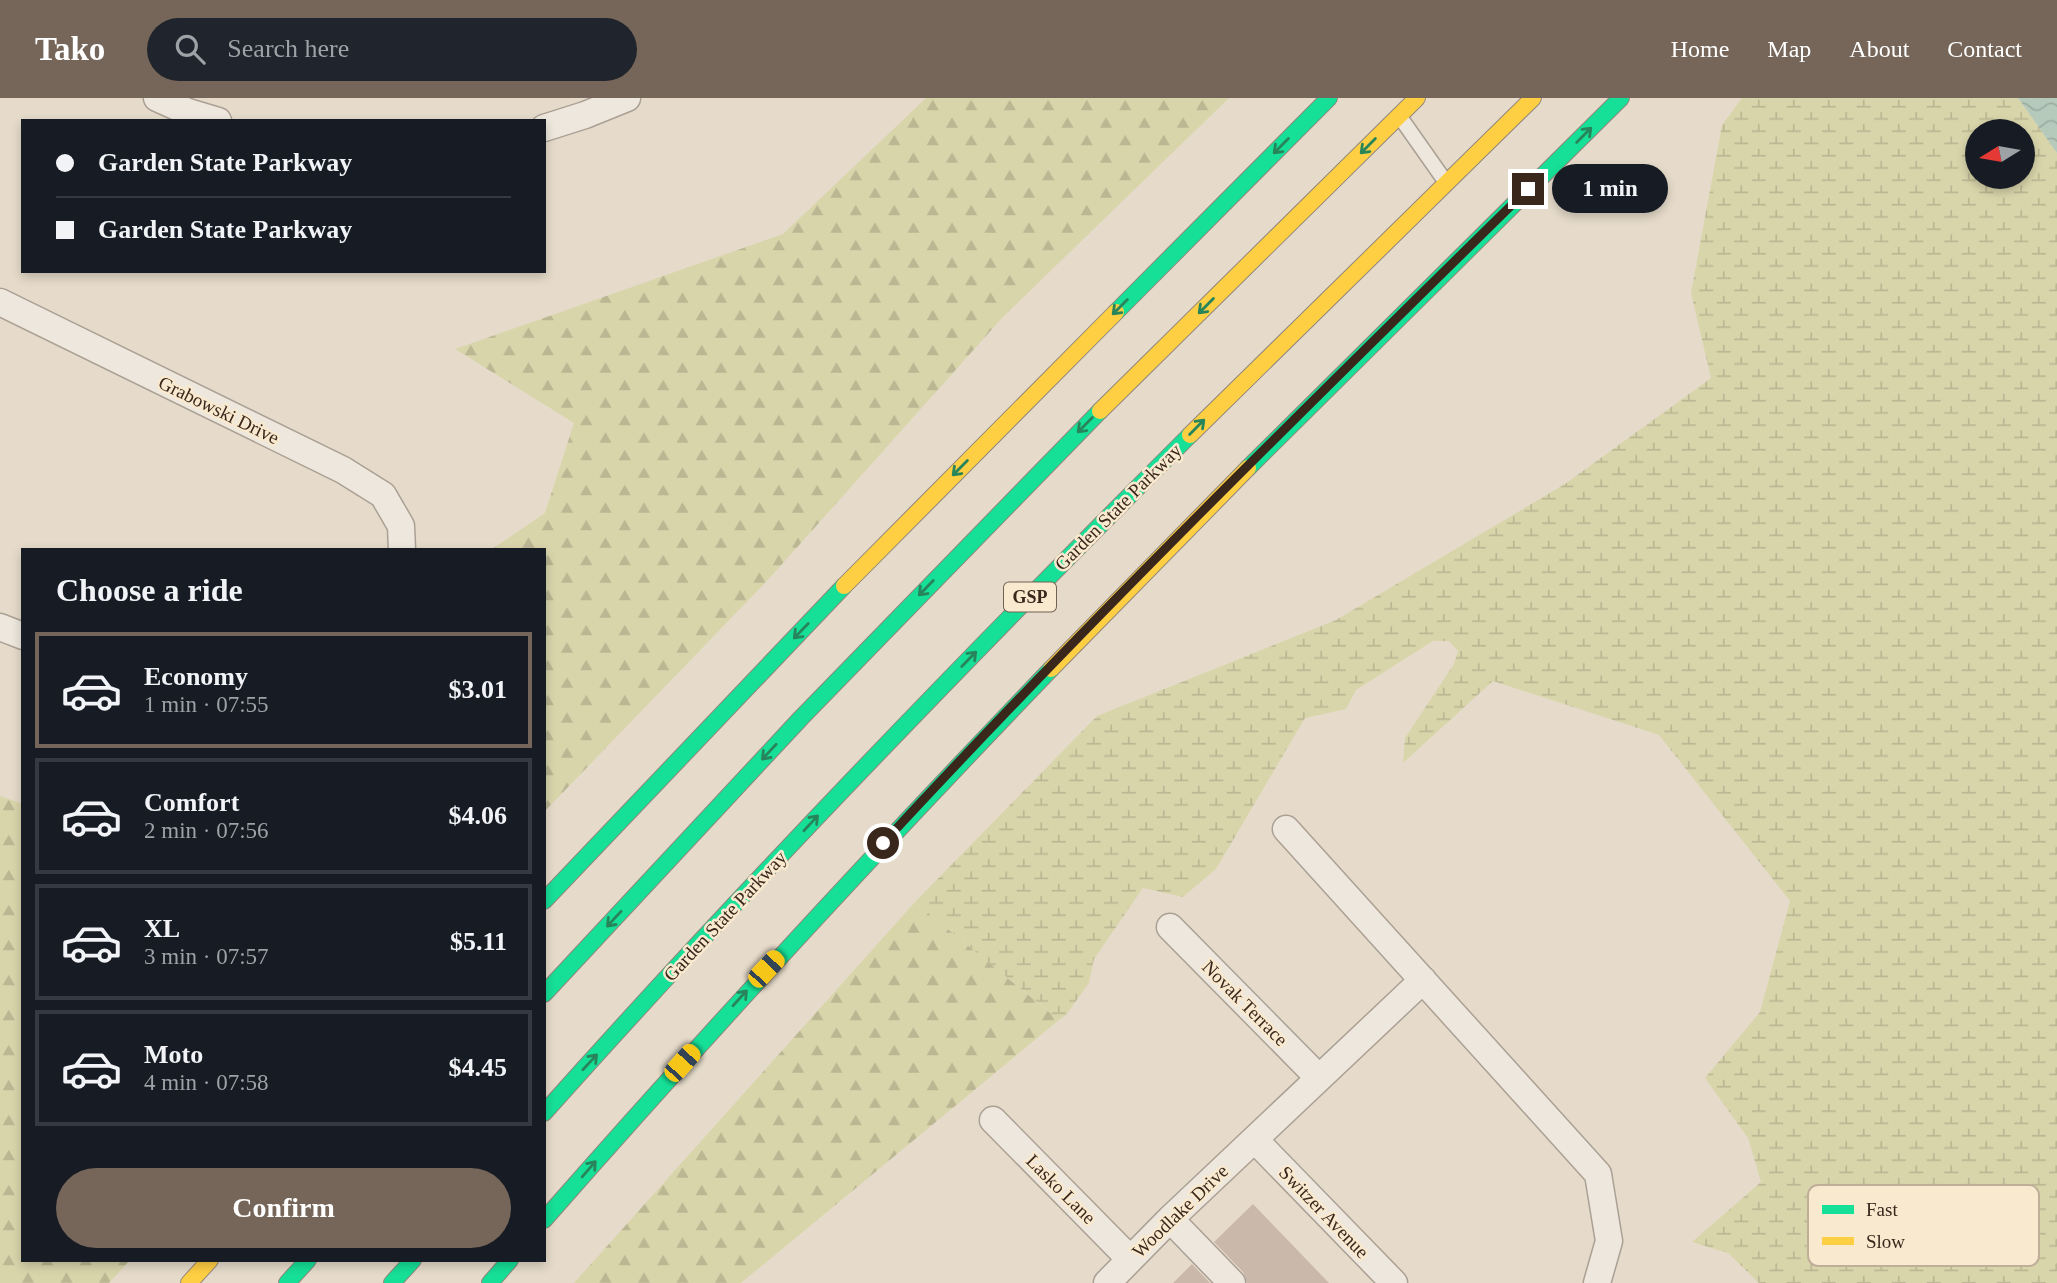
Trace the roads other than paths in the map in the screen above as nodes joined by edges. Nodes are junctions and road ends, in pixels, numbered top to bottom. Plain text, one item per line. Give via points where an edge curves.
1 (157, 98) edge
2 (627, 98) edge
3 (1329, 98) edge
4 (1417, 98) edge
5 (1533, 98) edge
6 (1621, 98) edge
7 (1399, 116) junction
8 (211, 119) edge
9 (546, 127) edge
10 (1445, 182) junction
11 (0, 302) edge
12 (402, 548) edge
13 (0, 627) edge
14 (21, 635) edge
15 (1286, 829) dead end
16 (546, 899) edge
17 (1170, 927) dead end
18 (1423, 980) junction
19 (546, 992) edge
20 (1320, 1078) junction
21 (546, 1111) edge
22 (993, 1120) dead end
23 (1255, 1140) junction
24 (546, 1218) edge
25 (1170, 1219) junction
26 (1130, 1259) junction
27 (208, 1262) edge
28 (306, 1262) edge
29 (411, 1262) edge
30 (508, 1262) edge
31 (189, 1283) edge
32 (287, 1283) edge
33 (392, 1283) edge
34 (490, 1283) edge
35 (1107, 1283) edge
36 (1232, 1283) edge
37 (1394, 1283) edge
38 (1597, 1283) edge

1 - 8 street
2 - 9 street
3 -> 16 highway via 866,563
4 - 7 highway
5 - 10 highway, Garden State Parkway / GSP
24 -> 6 highway via 766,969 1006,714 1308,405
7 - 10 lane
7 -> 19 highway via 916,598
21 -> 10 highway, Garden State Parkway / GSP via 921,709
11 - 12 street, Grabowski Drive via 343,470 383,495 401,526
13 - 14 street
15 - 18 street
17 - 20 street, Novak Terrace
18 - 20 street, Woodlake Drive
18 - 38 street via 1598,1174 1609,1241
20 - 23 street, Woodlake Drive
22 - 26 street, Lasko Lane
23 - 25 street, Woodlake Drive
23 - 37 street, Switzer Avenue
25 - 26 street, Woodlake Drive
25 - 36 street
26 - 35 street, Woodlake Drive
27 - 31 highway
28 - 32 highway
29 - 33 highway
30 - 34 highway

